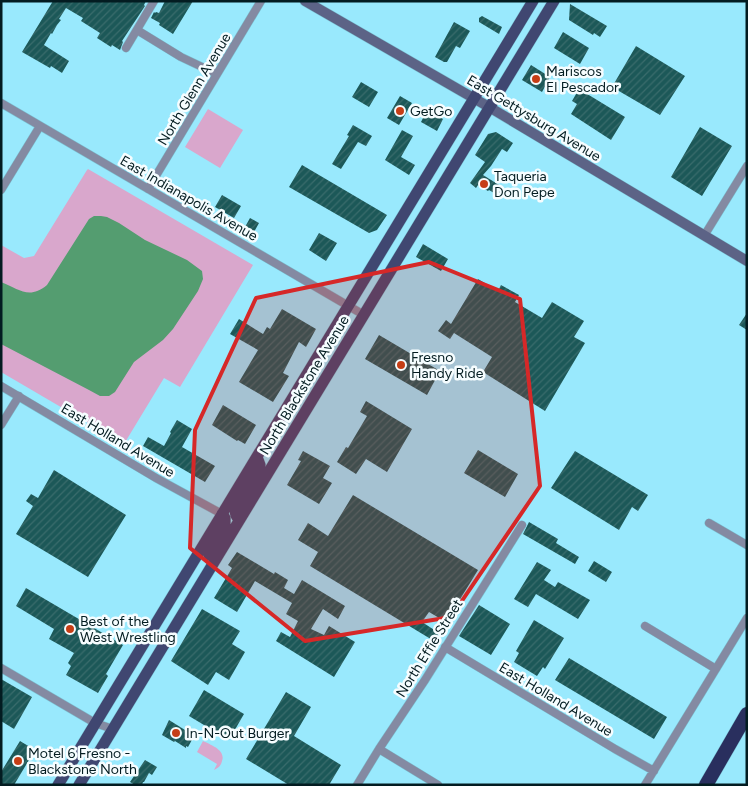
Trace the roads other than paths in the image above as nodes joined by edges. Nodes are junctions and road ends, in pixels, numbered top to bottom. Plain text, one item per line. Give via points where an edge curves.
1 (154, 1) edge
2 (261, 1) edge
3 (305, 1) edge
4 (533, 1) edge
5 (554, 1) edge
6 (137, 30) junction
7 (126, 48) dead end
8 (217, 74) junction
9 (474, 98) junction
10 (1, 103) edge
11 (490, 107) junction
12 (40, 126) junction
13 (747, 166) edge
14 (148, 189) junction
15 (1, 190) edge
16 (704, 236) junction
17 (747, 262) edge
18 (349, 306) junction
19 (364, 315) junction
20 (1, 386) edge
21 (19, 396) junction
22 (1, 425) edge
23 (256, 457) junction
24 (222, 514) junction
25 (240, 519) junction
26 (709, 523) dead end
27 (522, 525) dead end
28 (747, 545) edge
29 (204, 578) junction
30 (747, 618) edge
31 (645, 626) dead end
32 (445, 648) junction
33 (1, 668) edge
34 (716, 669) junction
35 (747, 714) edge
36 (95, 723) junction
37 (113, 729) junction
38 (379, 749) junction
39 (654, 772) junction
40 (58, 785) edge
41 (79, 785) edge
42 (357, 785) edge
43 (438, 785) edge
44 (645, 785) edge
45 (706, 785) edge

1 - 6 street
2 - 8 street, North Glenn Avenue
3 - 9 street, East Gettysburg Avenue
4 - 9 main road, North Blackstone Avenue
5 - 11 main road, North Blackstone Avenue
6 - 7 street
6 - 8 street
8 - 14 street, North Glenn Avenue
9 - 11 street, East Gettysburg Avenue
9 - 18 main road, North Blackstone Avenue
10 - 12 street, East Indianapolis Avenue
11 - 16 street, East Gettysburg Avenue
11 - 19 main road, North Blackstone Avenue
12 - 14 street, East Indianapolis Avenue
12 - 15 street
13 - 16 street
14 - 18 street, East Indianapolis Avenue
16 - 17 street, East Gettysburg Avenue
18 - 19 street, East Indianapolis Avenue
18 - 23 main road, North Blackstone Avenue
19 - 25 main road, North Blackstone Avenue
20 - 21 street, East Holland Avenue
21 - 22 street
21 - 24 street, East Holland Avenue
23 - 24 main road, North Blackstone Avenue
23 - 25 main road via 259,471 237,506 235,513
24 - 29 main road via 225,526 206,560
24 - 36 main road, North Blackstone Avenue
25 - 29 main road, North Blackstone Avenue
26 - 28 street
27 - 32 street, North Effie Street
29 - 37 main road, North Blackstone Avenue
30 - 34 street
31 - 34 street
32 - 38 street, North Effie Street
32 - 39 street, East Holland Avenue
33 - 36 street
34 - 39 street
35 - 45 highway
36 - 37 street
36 - 40 main road, North Blackstone Avenue
37 - 41 main road, North Blackstone Avenue
38 - 42 street, North Effie Street
38 - 43 street
39 - 44 street

